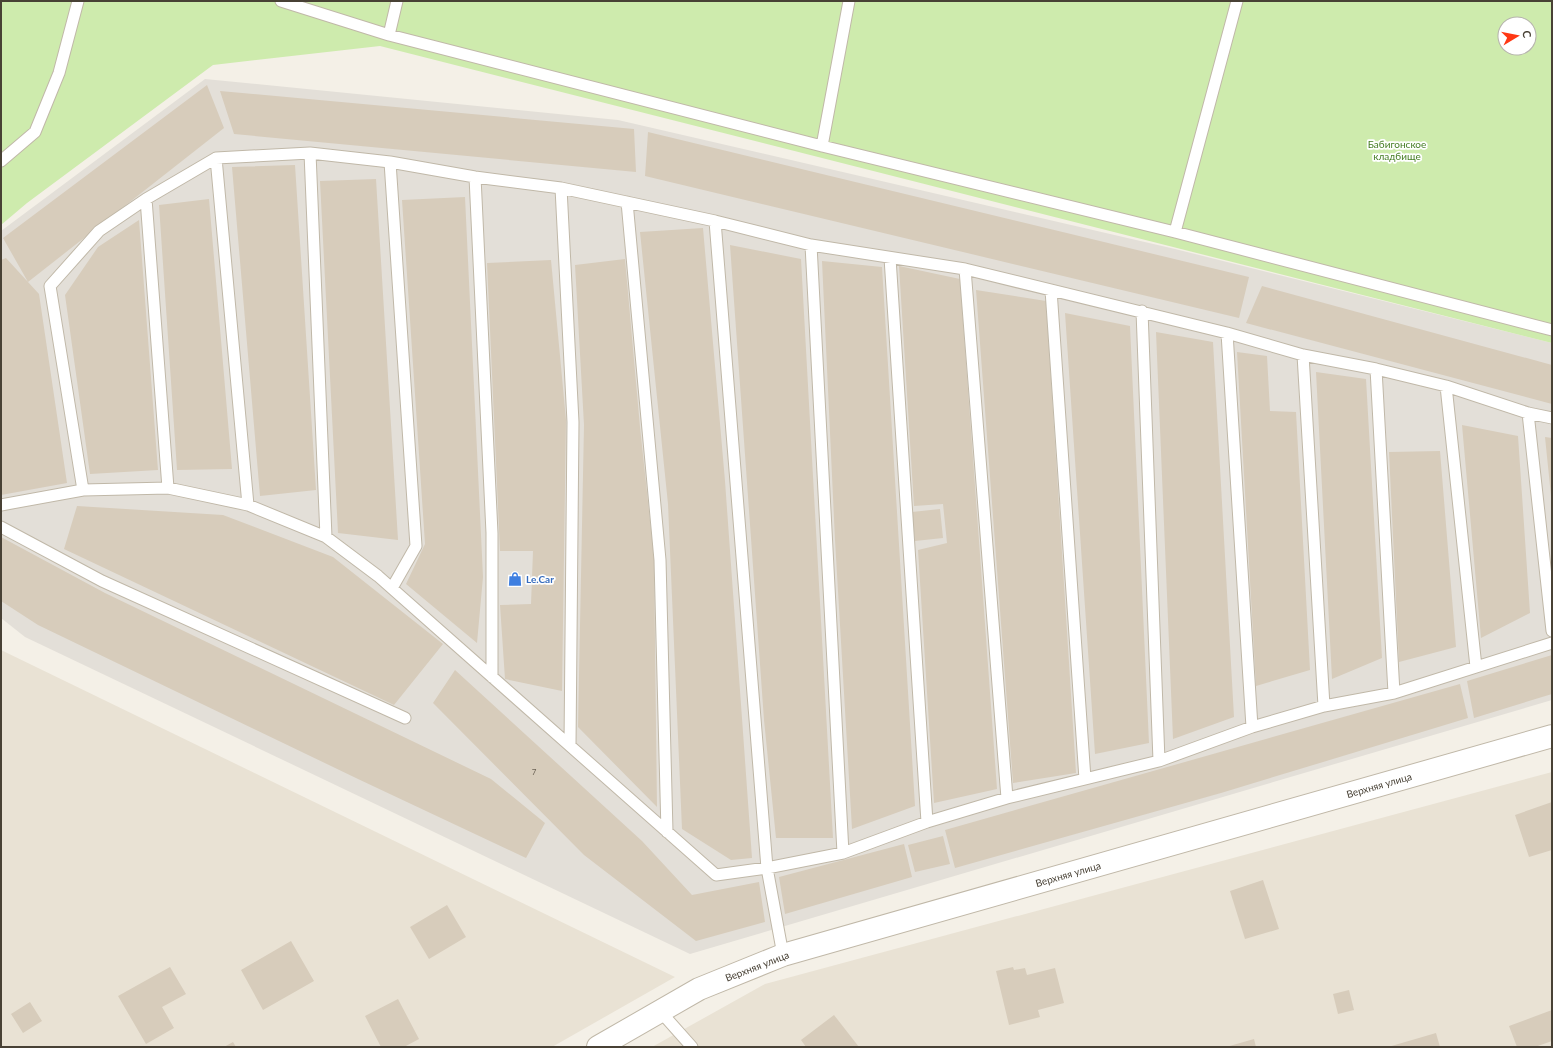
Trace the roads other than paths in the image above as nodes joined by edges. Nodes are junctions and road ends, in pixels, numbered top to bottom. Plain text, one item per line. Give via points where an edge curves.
1 (78, 1) edge
2 (281, 1) edge
3 (397, 1) edge
4 (849, 1) edge
5 (1237, 1) edge
6 (389, 35) junction
7 (822, 146) junction
8 (310, 153) junction
9 (216, 158) junction
10 (1, 161) edge
11 (390, 162) junction
12 (475, 177) junction
13 (561, 188) junction
14 (146, 199) junction
15 (627, 202) junction
16 (715, 221) junction
17 (1175, 232) junction
18 (811, 245) junction
19 (890, 258) junction
20 (965, 269) junction
21 (1051, 290) junction
22 (1142, 312) junction
23 (1552, 330) edge
24 (1227, 333) junction
25 (1303, 355) junction
26 (1376, 369) junction
27 (1446, 386) junction
28 (1528, 412) junction
29 (1552, 418) edge
30 (168, 488) junction
31 (83, 490) junction
32 (1, 504) edge
33 (248, 505) junction
34 (1, 527) edge
35 (326, 537) junction
36 (392, 588) junction
37 (1552, 631) edge
38 (1552, 643) edge
39 (1476, 667) junction
40 (492, 676) junction
41 (1394, 694) junction
42 (1324, 706) junction
43 (405, 718) dead end
44 (1252, 726) junction
45 (1552, 736) edge
46 (570, 746) junction
47 (1159, 761) junction
48 (1085, 779) junction
49 (1006, 798) junction
50 (927, 822) junction
51 (667, 832) junction
52 (843, 853) junction
53 (766, 868) junction
54 (783, 955) junction
55 (660, 1011) junction
56 (598, 1047) edge
57 (692, 1047) edge

1 - 10 lane via 59,72 35,132
2 - 6 lane
3 - 6 lane
4 - 7 lane
5 - 17 lane
6 - 7 lane
7 - 17 lane
8 - 9 lane
8 - 11 lane
8 - 35 lane
9 - 14 lane
9 - 33 lane
11 - 12 lane
11 - 36 lane via 416,546
12 - 13 lane
12 - 40 lane via 492,533
13 - 15 lane
13 - 46 lane via 573,422
14 - 30 lane
14 - 31 lane via 99,231 50,286
15 - 16 lane
15 - 51 lane via 660,560
16 - 18 lane
16 - 53 lane
17 - 23 lane
18 - 19 lane
18 - 52 lane
19 - 20 lane
19 - 50 lane
20 - 21 lane
20 - 49 lane
21 - 22 lane
21 - 48 lane
22 - 24 lane
22 - 47 lane
24 - 25 lane
24 - 44 lane
25 - 26 lane
25 - 42 lane
26 - 27 lane
26 - 41 lane
27 - 28 lane
27 - 39 lane
28 - 29 lane
28 - 37 lane
30 - 31 lane
30 - 33 lane
31 - 32 lane
33 - 35 lane
34 - 43 lane via 102,581
35 - 36 lane
36 - 40 lane
38 - 39 lane
39 - 41 lane
40 - 46 lane
41 - 42 lane
42 - 44 lane
44 - 47 lane
45 - 54 street, Верхняя улица
46 - 51 lane
47 - 48 lane
48 - 49 lane
49 - 50 lane
50 - 52 lane
51 - 53 lane via 716,875
52 - 53 lane
53 - 54 lane
54 - 55 street, Верхняя улица via 699,989
55 - 56 street, Верхняя улица
55 - 57 lane

